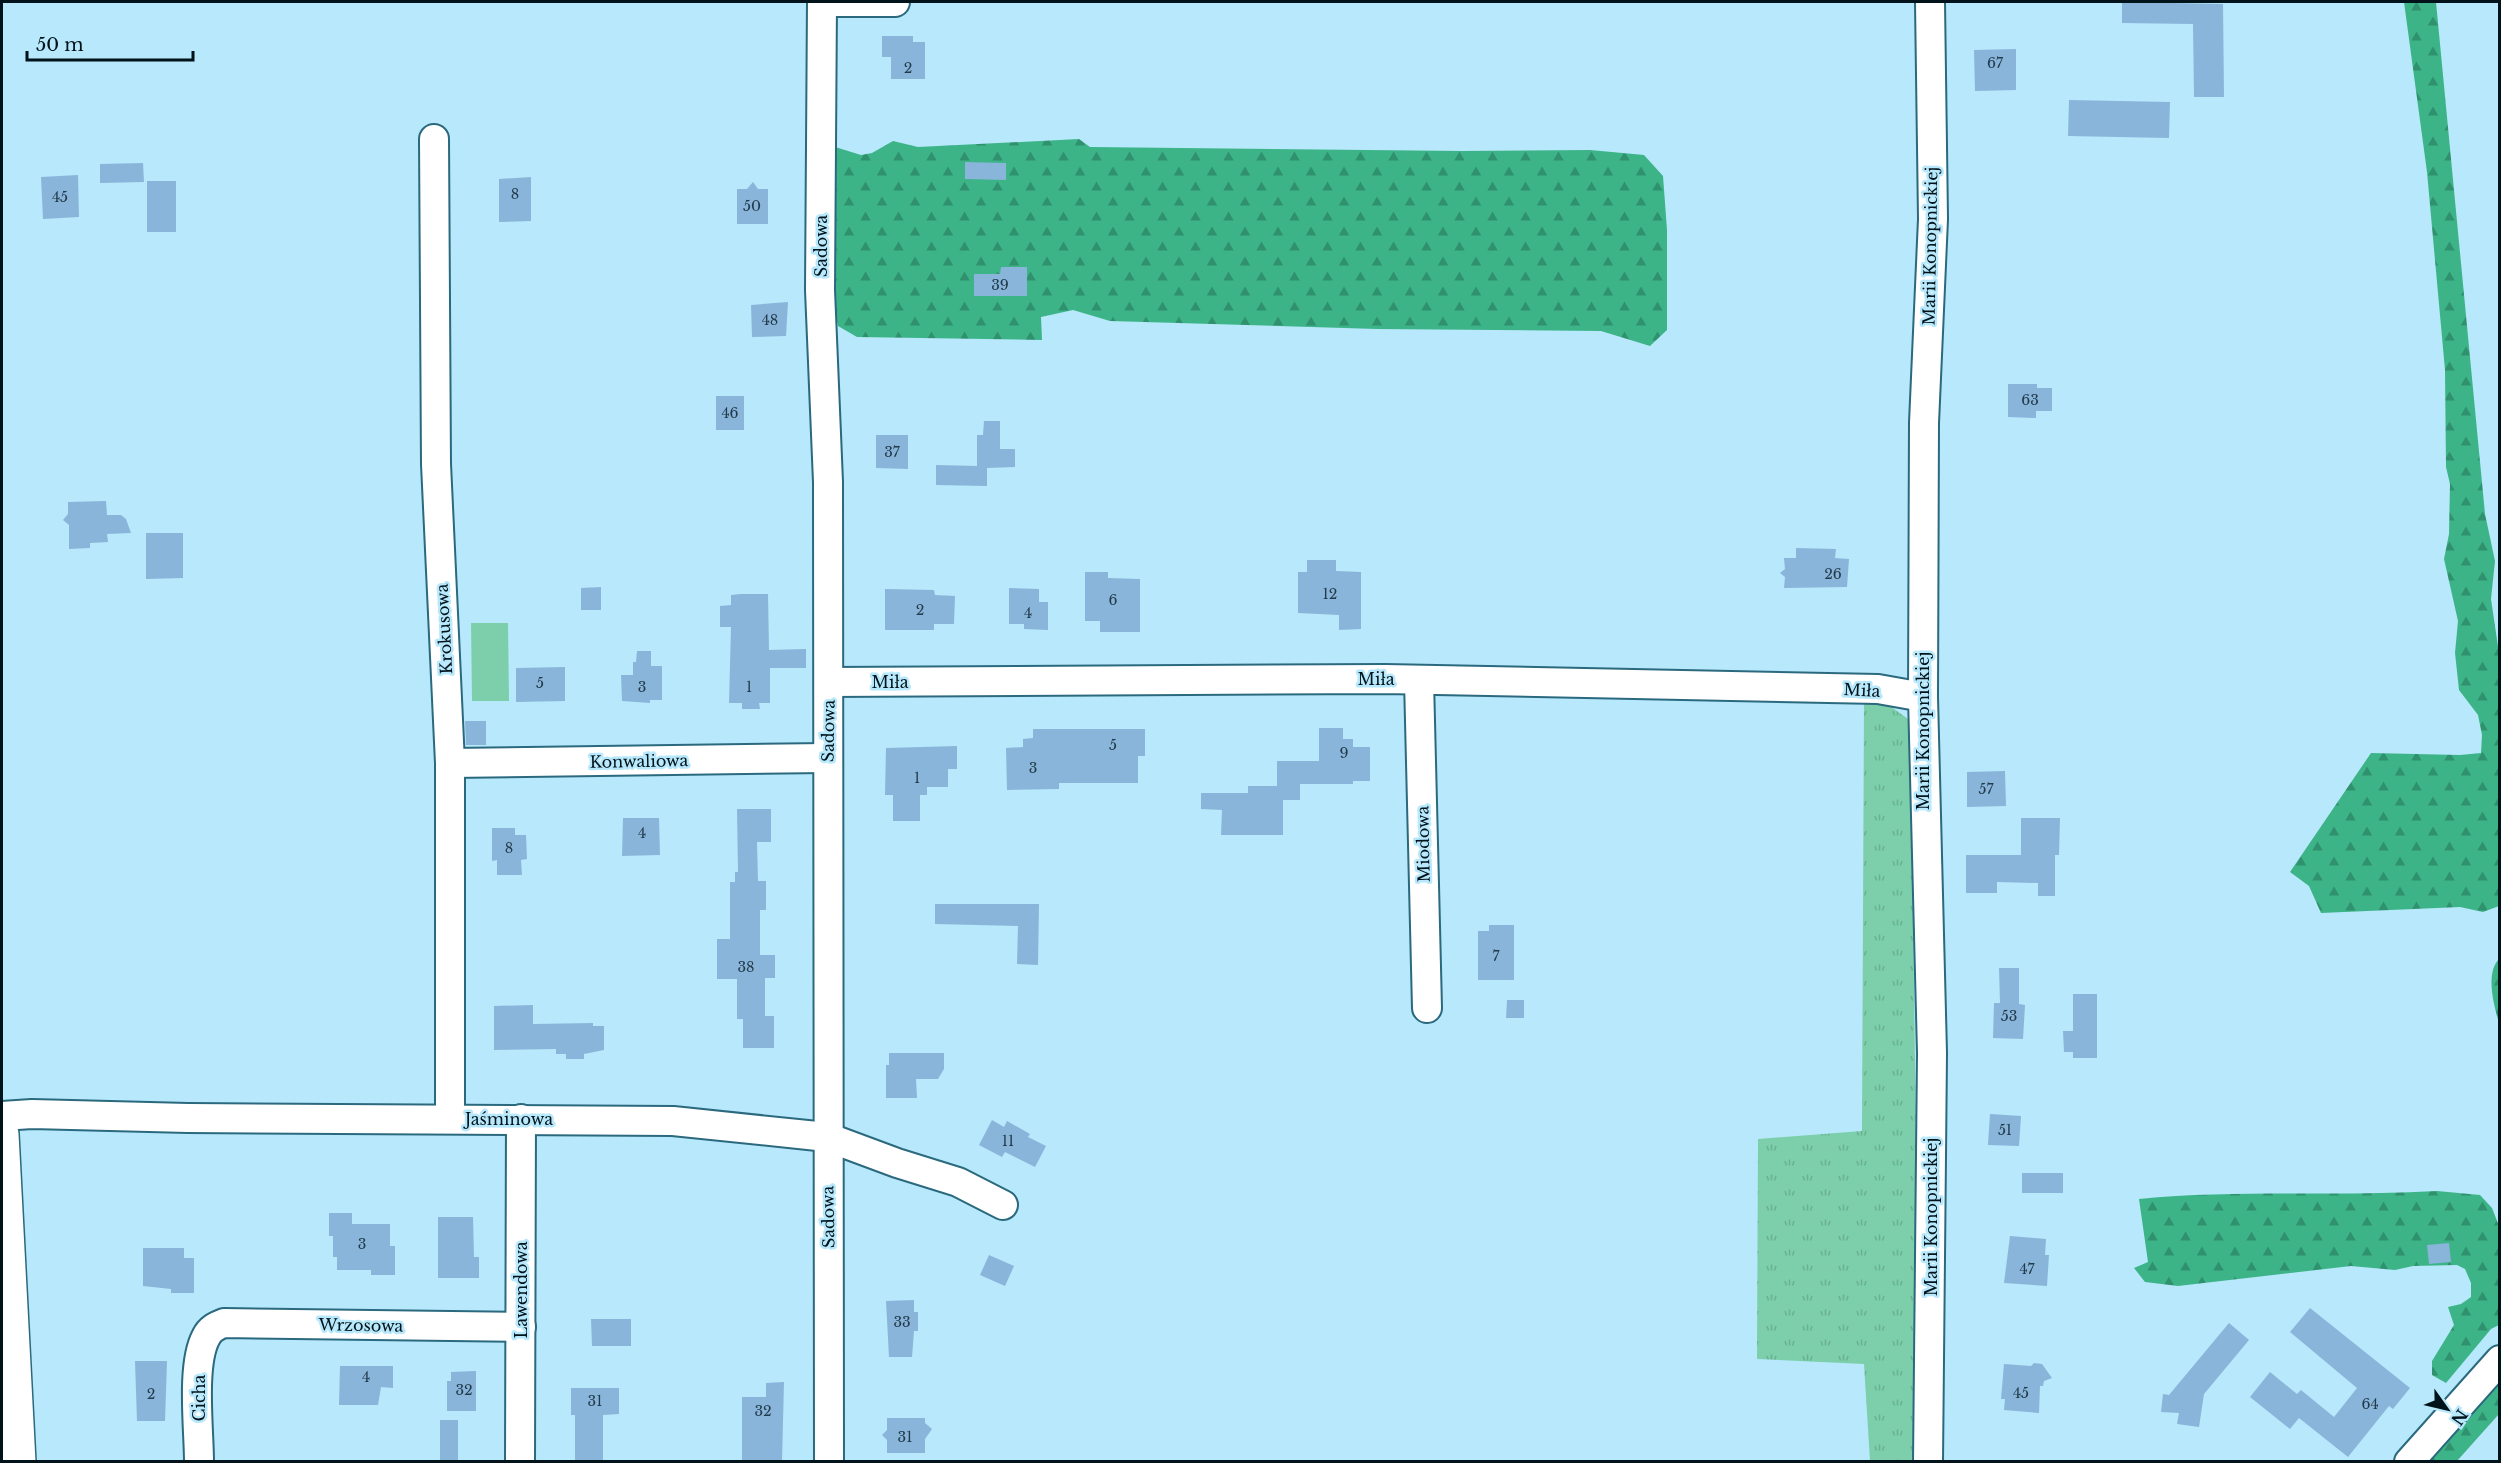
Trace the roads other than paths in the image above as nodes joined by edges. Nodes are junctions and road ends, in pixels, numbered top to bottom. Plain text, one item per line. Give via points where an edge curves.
1 (822, 2) edge
2 (895, 2) edge
3 (1930, 2) edge
4 (434, 139) dead end
5 (1419, 680) junction
6 (829, 682) junction
7 (1923, 698) junction
8 (827, 758) junction
9 (450, 763) junction
10 (1427, 1008) dead end
11 (2, 1116) edge
12 (450, 1119) junction
13 (521, 1119) junction
14 (2, 1134) edge
15 (827, 1137) junction
16 (1003, 1204) dead end
17 (521, 1327) junction
18 (206, 1336) joint
19 (2499, 1360) edge
20 (19, 1461) edge
21 (200, 1461) edge
22 (520, 1461) edge
23 (829, 1461) edge
24 (1928, 1461) edge
25 (2409, 1461) edge

1 - 2 street
1 - 6 street, Sadowa via 820,290 828,482
3 - 7 street, Marii Konopnickiej via 1933,219 1924,423
4 - 9 street, Krokusowa via 436,464
5 - 6 street, Miła
5 - 7 street, Miła via 1878,689
5 - 10 street, Miodowa
6 - 8 street, Sadowa
7 - 24 street, Marii Konopnickiej via 1932,1053
8 - 9 street, Konwaliowa
8 - 15 street, Sadowa
9 - 12 street, Krokusowa
11 - 12 street, Jaśminowa
12 - 13 street, Jaśminowa
13 - 15 street, Jaśminowa via 673,1121
13 - 17 street, Lawendowa
14 - 20 main road
15 - 16 street, Jaśminowa via 958,1182
15 - 23 street, Sadowa
17 - 18 street, Wrzosowa via 224,1323
17 - 22 street, Lawendowa
18 - 21 street, Cicha via 199,1375
19 - 25 street

